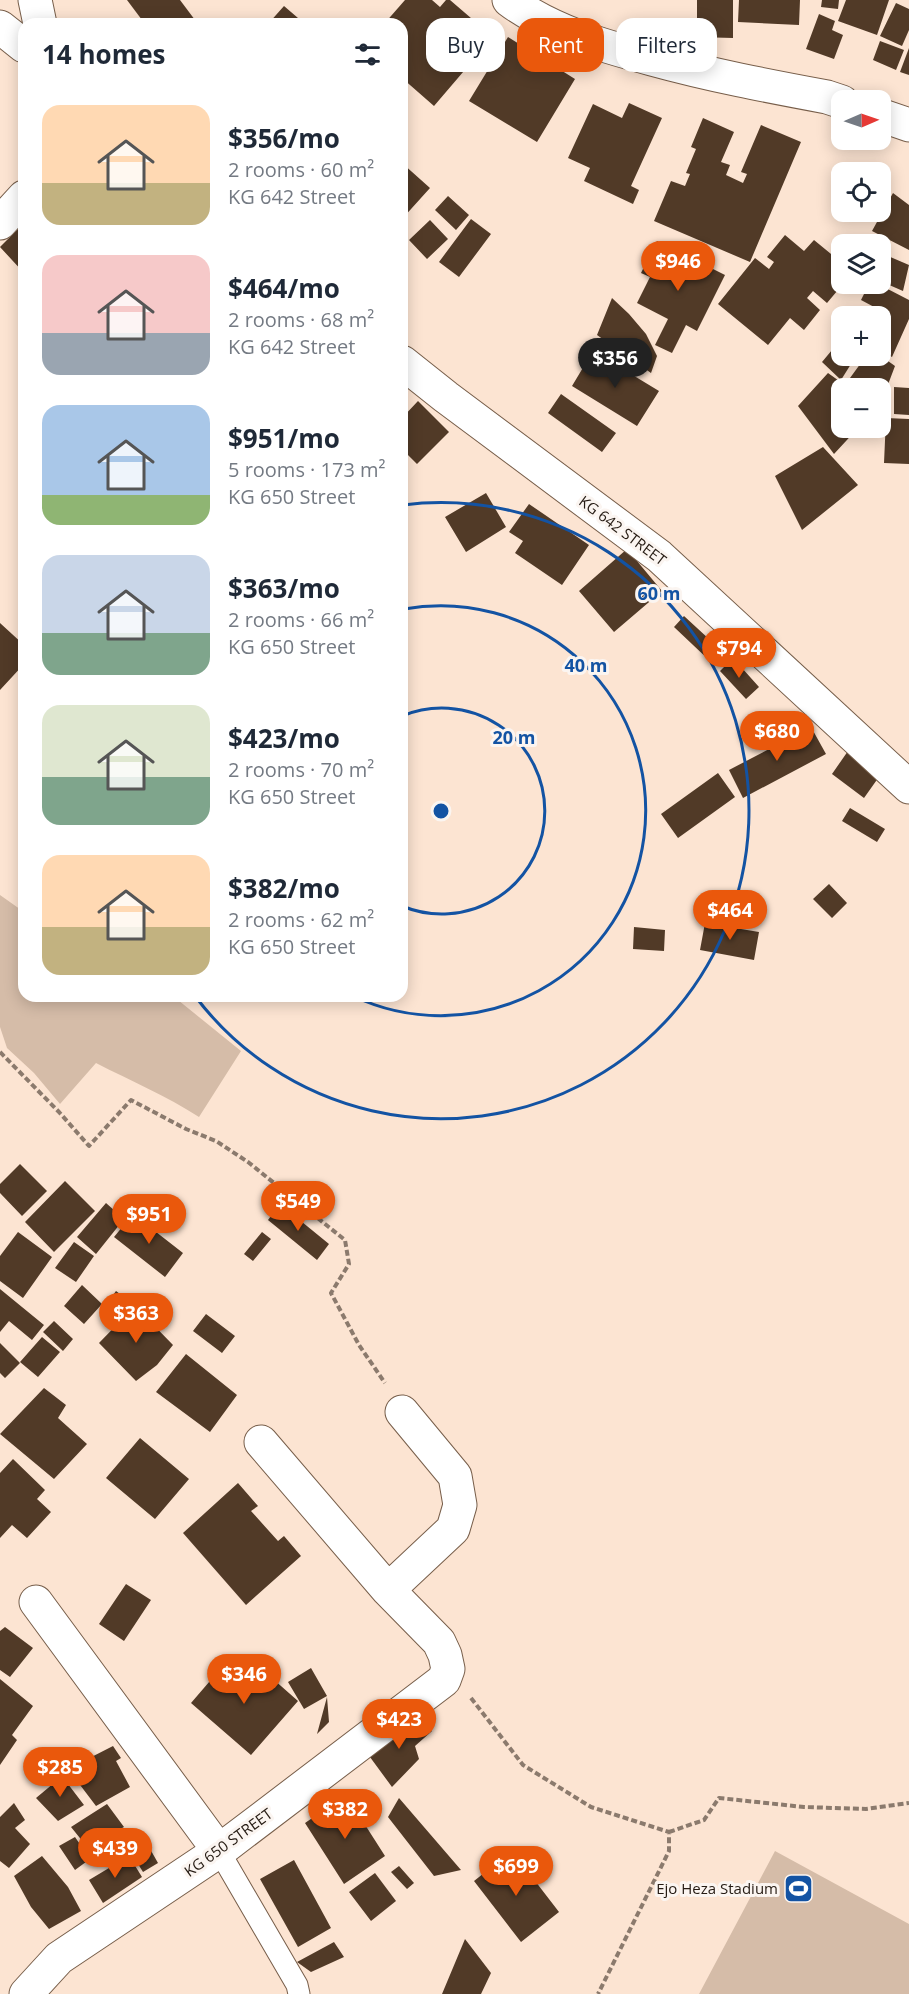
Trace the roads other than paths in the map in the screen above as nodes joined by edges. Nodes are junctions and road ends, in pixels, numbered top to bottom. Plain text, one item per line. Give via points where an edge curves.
1 (35, 0) edge
2 (509, 0) edge
3 (39, 18) edge
4 (0, 27) edge
5 (18, 41) edge
6 (831, 99) edge
7 (891, 119) edge
8 (909, 125) edge
9 (18, 204) edge
10 (0, 223) edge
11 (408, 367) edge
12 (909, 787) edge
13 (402, 1412) road end
14 (261, 1442) dead end
15 (388, 1590) junction
16 (36, 1602) dead end
17 (219, 1851) junction
18 (26, 1994) edge
19 (299, 1994) edge

1 - 3 street
2 - 6 street via 525,12 598,45 718,77
4 - 5 street
7 - 8 street
9 - 10 street
11 - 12 street, KG 642 STREET via 659,556
13 - 15 street via 455,1476 460,1505 453,1529
14 - 15 street
15 - 17 street, KG 650 STREET via 439,1642 448,1669 444,1680
16 - 17 street
17 - 18 street, KG 650 STREET via 59,1958
17 - 19 lane

